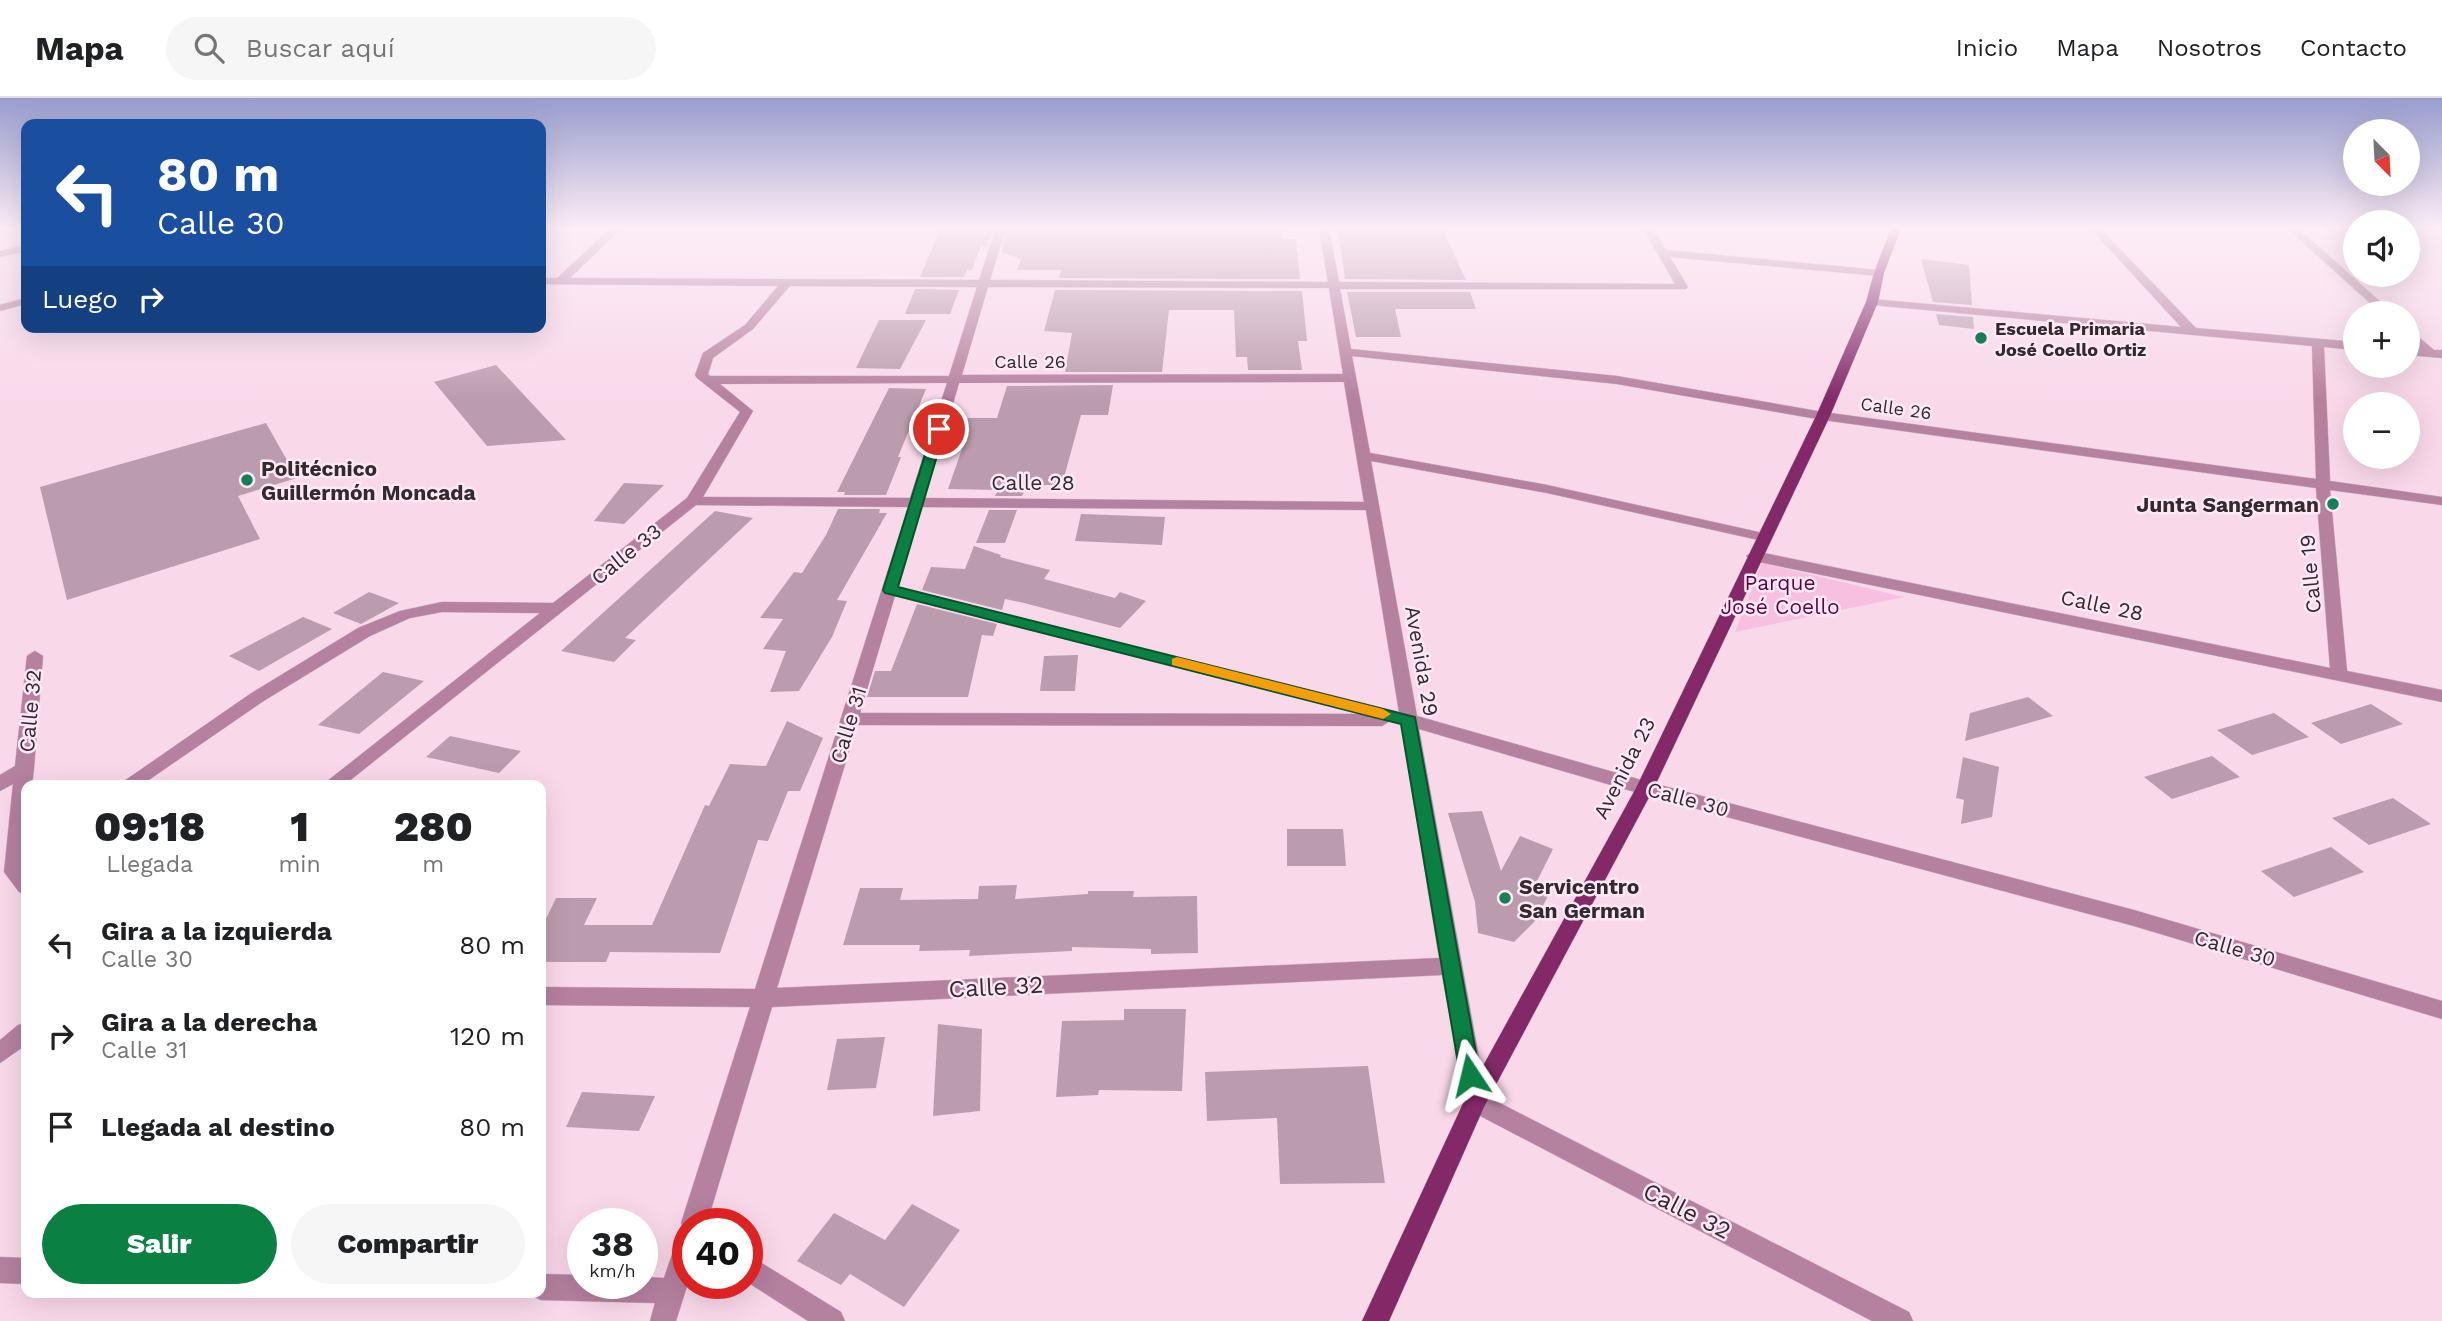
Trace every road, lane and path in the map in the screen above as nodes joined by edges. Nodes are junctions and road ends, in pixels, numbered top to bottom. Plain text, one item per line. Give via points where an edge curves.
1 (784, 285) edge
2 (984, 285) edge
3 (1334, 285) edge
4 (1347, 285) edge
5 (1681, 285) edge
6 (1876, 285) edge
7 (2149, 285) edge
8 (2356, 285) edge
9 (2374, 301) edge
10 (21, 302) edge
11 (1872, 302) junction
12 (0, 308) edge
13 (2192, 331) junction
14 (2420, 341) edge
15 (2318, 342) junction
16 (2343, 345) edge
17 (1345, 352) junction
18 (2436, 353) edge
19 (1352, 378) junction
20 (955, 379) junction
21 (708, 380) junction
22 (1823, 416) junction
23 (1364, 456) junction
24 (2323, 485) junction
25 (693, 501) junction
26 (2442, 501) edge
27 (916, 503) junction
28 (1372, 506) junction
29 (1763, 537) junction
30 (1754, 556) junction
31 (890, 590) junction
32 (559, 608) junction
33 (35, 656) dead end
34 (2340, 675) junction
35 (2442, 696) edge
36 (850, 719) junction
37 (1409, 720) junction
38 (25, 768) junction
39 (24, 780) edge
40 (135, 780) edge
41 (338, 780) edge
42 (0, 784) edge
43 (1645, 788) junction
44 (21, 855) edge
45 (21, 881) edge
46 (1452, 966) junction
47 (546, 996) edge
48 (764, 998) junction
49 (2442, 1010) edge
50 (21, 1036) edge
51 (0, 1053) edge
52 (1475, 1102) junction
53 (699, 1208) edge
54 (0, 1270) edge
55 (21, 1271) edge
56 (763, 1277) edge
57 (546, 1287) edge
58 (672, 1291) edge
59 (672, 1294) edge
60 (663, 1321) edge
61 (832, 1321) edge
62 (1375, 1321) edge
63 (1899, 1321) edge

1 - 21 street via 749,327 707,356 701,375
2 - 20 street, Calle 31
3 - 17 street, Avenida 29
4 - 5 street
6 - 11 main road, Avenida 23
7 - 13 street
8 - 9 street
10 - 12 street
11 - 13 street
11 - 22 main road, Avenida 23
13 - 15 street
14 - 18 street
15 - 16 street
15 - 24 street, Calle 19
17 - 19 street, Avenida 29
17 - 22 street, Calle 26 via 1617,380
19 - 20 street, Calle 26
19 - 23 street, Avenida 29
20 - 21 street, Calle 26
20 - 27 street, Calle 31
21 - 25 street, Calle 33 via 747,411
22 - 24 street, Calle 26
22 - 29 main road, Avenida 23
23 - 28 street, Avenida 29
23 - 29 street via 1547,489
24 - 26 street, Calle 26
24 - 34 street, Calle 19
25 - 27 street, Calle 28
25 - 32 street, Calle 33
27 - 28 street, Calle 28
27 - 31 street, Calle 31
28 - 37 street, Avenida 29
29 - 30 main road, Avenida 23
30 - 34 street, Calle 28
30 - 43 main road, Avenida 23
31 - 36 street, Calle 31
31 - 37 street, Calle 30
32 - 40 street via 442,607 406,614 364,632 256,698
32 - 41 street, Calle 33
33 - 38 street, Calle 32
34 - 35 street, Calle 28
36 - 37 street
36 - 48 street, Calle 31
37 - 43 street, Calle 30
37 - 46 street, Avenida 29
38 - 39 street, Calle 32
38 - 42 street
43 - 49 street, Calle 30 via 2134,918
43 - 52 main road, Avenida 23
44 - 45 street, Calle 32 via 14,873
46 - 48 street, Calle 32
46 - 52 street, Avenida 29
47 - 48 street, Calle 32
48 - 53 street, Calle 31
50 - 51 street
52 - 62 main road, Avenida 23
52 - 63 street, Calle 32
54 - 55 street
56 - 61 street
57 - 58 street
59 - 60 street

